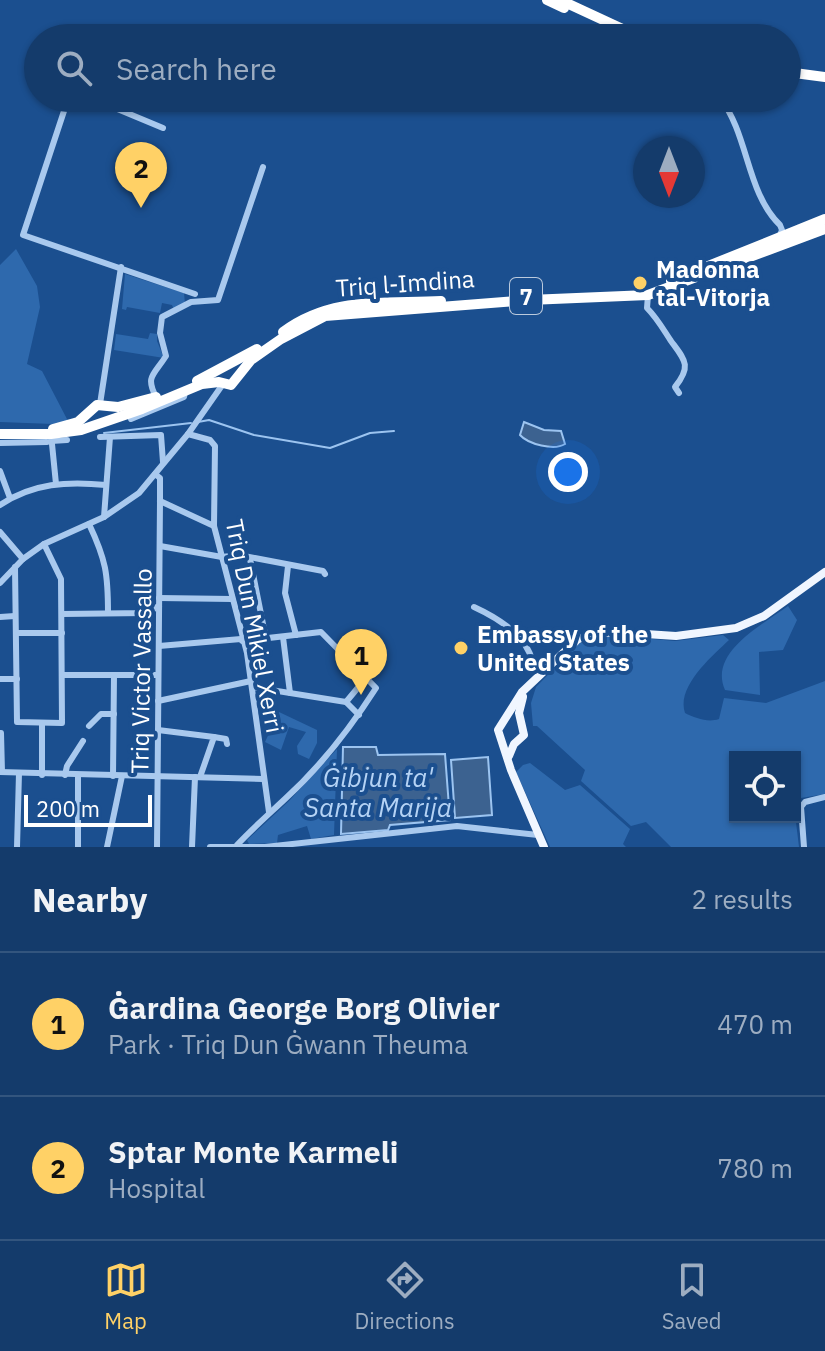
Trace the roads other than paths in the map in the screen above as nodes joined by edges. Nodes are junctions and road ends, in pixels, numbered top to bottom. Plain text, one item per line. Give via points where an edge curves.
1 (547, 0) edge
2 (560, 0) edge
3 (598, 24) edge
4 (612, 24) edge
5 (801, 74) edge
6 (825, 77) edge
7 (801, 81) edge
8 (825, 84) edge
9 (64, 112) edge
10 (125, 112) edge
11 (731, 112) edge
12 (163, 128) dead end
13 (263, 167) dead end
14 (825, 219) edge
15 (825, 229) edge
16 (780, 235) junction
17 (121, 268) junction
18 (195, 294) dead end
19 (648, 295) junction
20 (230, 364) junction
21 (239, 377) junction
22 (220, 379) junction
23 (679, 393) dead end
24 (156, 397) junction
25 (99, 406) junction
26 (144, 411) junction
27 (131, 419) dead end
28 (104, 422) junction
29 (0, 431) edge
30 (188, 434) junction
31 (100, 437) dead end
32 (110, 437) junction
33 (49, 439) junction
34 (67, 440) dead end
35 (0, 443) edge
36 (163, 462) junction
37 (0, 471) edge
38 (155, 474) junction
39 (56, 484) junction
40 (106, 485) junction
41 (139, 493) junction
42 (10, 498) junction
43 (160, 498) junction
44 (0, 505) edge
45 (104, 517) junction
46 (89, 524) junction
47 (214, 526) junction
48 (0, 532) edge
49 (44, 544) junction
50 (160, 546) junction
51 (222, 557) junction
52 (23, 559) junction
53 (250, 559) junction
54 (288, 566) junction
55 (15, 567) junction
56 (825, 572) edge
57 (325, 574) dead end
58 (0, 583) edge
59 (232, 599) junction
60 (159, 602) junction
61 (474, 607) dead end
62 (108, 613) junction
63 (146, 613) junction
64 (62, 614) junction
65 (15, 616) junction
66 (0, 617) edge
67 (159, 621) junction
68 (16, 633) junction
69 (62, 633) junction
70 (296, 635) junction
71 (283, 637) junction
72 (266, 639) junction
73 (242, 640) junction
74 (159, 646) junction
75 (525, 669) dead end
76 (62, 675) junction
77 (114, 675) junction
78 (158, 675) junction
79 (366, 678) junction
80 (0, 679) edge
81 (17, 679) junction
82 (252, 684) junction
83 (530, 684) junction
84 (290, 693) junction
85 (158, 701) junction
86 (346, 702) junction
87 (114, 714) junction
88 (359, 715) junction
89 (502, 721) junction
90 (42, 723) junction
91 (523, 725) junction
92 (89, 726) dead end
93 (158, 730) junction
94 (1, 733) edge
95 (214, 737) junction
96 (501, 739) junction
97 (83, 741) dead end
98 (227, 744) dead end
99 (514, 744) junction
100 (508, 761) junction
101 (1, 772) edge
102 (19, 773) junction
103 (42, 775) junction
104 (65, 775) junction
105 (78, 775) junction
106 (113, 776) junction
107 (122, 776) junction
108 (158, 776) junction
109 (198, 777) junction
110 (263, 779) junction
111 (825, 797) edge
112 (269, 812) junction
113 (538, 835) junction
114 (237, 845) edge
115 (17, 847) edge
116 (78, 847) edge
117 (107, 847) edge
118 (157, 847) edge
119 (192, 847) edge
120 (210, 847) edge
121 (265, 847) edge
122 (544, 847) edge
123 (804, 847) edge

1 - 3 highway
2 - 4 highway
5 - 6 highway
7 - 8 highway
9 - 17 street via 23,235
10 - 12 street
11 - 16 street
13 - 24 street via 218,300 191,302 162,317 166,356 149,384
14 - 16 highway, Triq l-Imdina / 7
15 - 19 highway, Triq l-Imdina / 7
16 - 20 highway, Triq l-Imdina / 7 via 645,289 337,306 299,320
17 - 18 street
17 - 25 street
19 - 21 highway, Triq l-Imdina / 7 via 325,316 251,360
19 - 23 street via 647,308 684,358 684,375 675,387
20 - 21 highway
20 - 22 highway, Triq l-Imdina / 7
21 - 22 highway, Triq l-Imdina / 7 via 231,385
22 - 24 highway, Triq l-Imdina / 7
22 - 26 highway, Triq l-Imdina / 7
22 - 30 street
24 - 25 highway, Triq l-Imdina / 7
25 - 28 highway via 93,419
25 - 29 highway, Triq l-Imdina / 7 via 78,422 52,429
26 - 27 street
26 - 28 highway, Triq l-Imdina / 7
28 - 33 highway, Triq l-Imdina / 7
29 - 33 highway, Triq l-Imdina / 7
30 - 36 street
30 - 47 street, Triq Dun Mikiel Xerri via 215,446
31 - 32 street
32 - 36 street via 161,435
32 - 40 street
33 - 34 street
33 - 35 street
33 - 39 street
36 - 38 street
37 - 42 street
38 - 41 street
38 - 43 street, Triq Victor Vassallo via 160,478
39 - 40 street
39 - 42 street
40 - 45 street
41 - 43 street
41 - 45 street
42 - 44 street
43 - 47 street
43 - 50 street, Triq Victor Vassallo
45 - 46 street
46 - 49 street
46 - 62 street via 108,574
47 - 51 street, Triq Dun Mikiel Xerri
48 - 52 street
49 - 52 street
49 - 64 street via 61,579
50 - 51 street
50 - 60 street, Triq Victor Vassallo
51 - 53 street
51 - 59 street, Triq Dun Mikiel Xerri
52 - 55 street
53 - 54 street
53 - 72 street
54 - 57 street
54 - 70 street via 285,593
55 - 58 street
55 - 65 street
56 - 83 main road via 764,616 736,628 676,636 587,635
59 - 60 street
59 - 73 street, Triq Dun Mikiel Xerri
60 - 63 street
60 - 67 street, Triq Victor Vassallo
61 - 75 street via 494,616 528,649 533,663
62 - 63 street
62 - 64 street
63 - 67 street
64 - 69 street
65 - 66 street
65 - 68 street
67 - 74 street, Triq Victor Vassallo
68 - 69 street
68 - 81 street
69 - 76 street
70 - 71 street
70 - 79 street via 321,632
71 - 72 street
71 - 84 street
72 - 73 street
73 - 74 street
73 - 82 street, Triq Dun Mikiel Xerri
74 - 78 street, Triq Victor Vassallo
76 - 77 street
76 - 90 street via 62,723
77 - 78 street
77 - 87 street
78 - 85 street, Triq Victor Vassallo
79 - 86 street
79 - 88 street via 376,688
80 - 81 street
81 - 90 street via 17,722
82 - 84 street
82 - 85 street
82 - 110 street, Triq Dun Mikiel Xerri
83 - 89 main road
83 - 91 main road via 520,706
84 - 86 street
85 - 93 street, Triq Victor Vassallo
86 - 88 street
87 - 92 street via 101,714
87 - 106 street
88 - 112 street via 307,777
89 - 91 main road via 516,719
89 - 96 main road
90 - 103 street
91 - 99 main road via 524,735
93 - 95 street
93 - 108 street, Triq Victor Vassallo
94 - 101 street
95 - 98 street
95 - 109 street
96 - 99 main road
96 - 100 main road
97 - 104 street
99 - 100 main road
100 - 113 main road
101 - 102 street
102 - 103 street
102 - 115 street
103 - 104 street
104 - 105 street
105 - 106 street
105 - 116 street
106 - 107 street
107 - 108 street
107 - 117 street
108 - 109 street
108 - 118 street, Triq Victor Vassallo
109 - 110 street
109 - 119 street
110 - 112 street, Triq Dun Mikiel Xerri
111 - 123 street via 801,807
112 - 114 street
113 - 121 street via 457,826
113 - 122 main road
114 - 120 street
114 - 121 street

